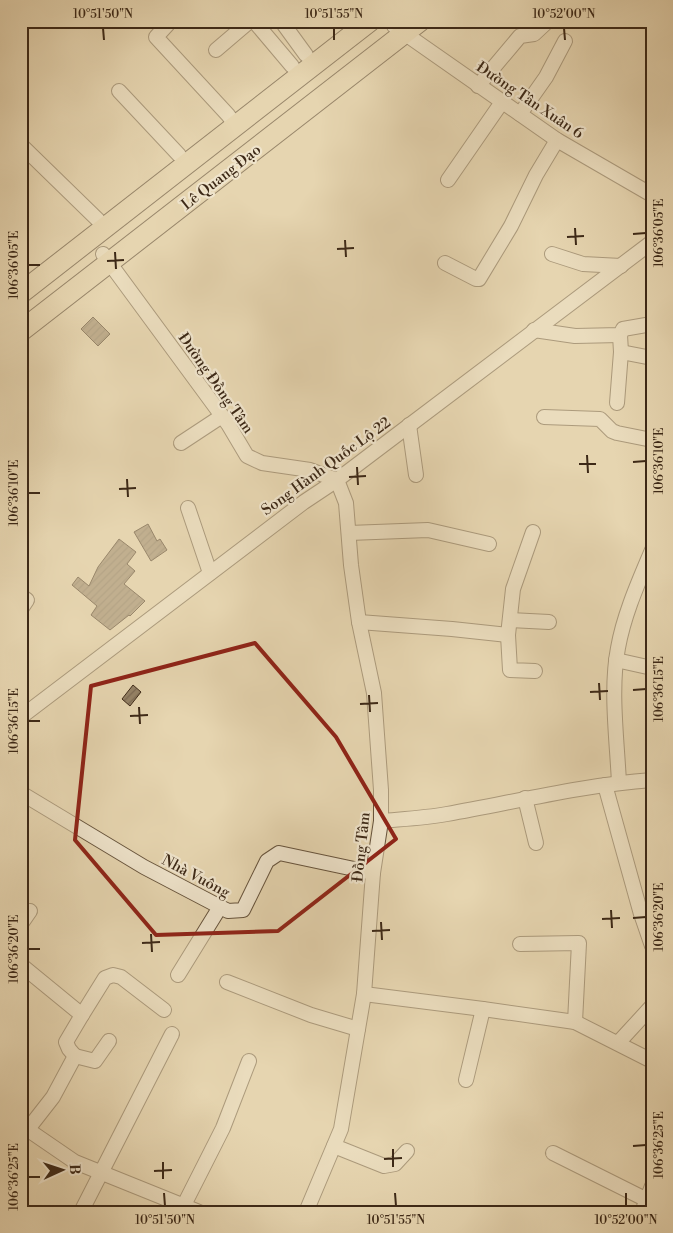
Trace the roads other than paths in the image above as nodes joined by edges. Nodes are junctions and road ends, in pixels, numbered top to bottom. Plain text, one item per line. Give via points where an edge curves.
1 (165, 21) edge
2 (250, 21) edge
3 (254, 21) edge
4 (350, 21) edge
5 (370, 21) edge
6 (420, 21) edge
7 (548, 21) edge
8 (282, 22) edge
9 (399, 27) edge
10 (565, 41) dead end
11 (216, 50) dead end
12 (299, 60) junction
13 (478, 86) junction
14 (119, 91) dead end
15 (502, 102) junction
16 (520, 114) junction
17 (232, 121) junction
18 (558, 140) junction
19 (21, 145) edge
20 (179, 154) junction
21 (448, 180) dead end
22 (652, 195) edge
23 (98, 220) junction
24 (652, 242) edge
25 (552, 254) dead end
26 (106, 258) junction
27 (445, 263) dead end
28 (621, 266) junction
29 (21, 279) edge
30 (21, 293) edge
31 (21, 317) edge
32 (646, 325) dead end
33 (534, 330) junction
34 (21, 331) edge
35 (620, 335) junction
36 (621, 352) junction
37 (652, 358) edge
38 (617, 403) dead end
39 (222, 416) junction
40 (544, 417) dead end
41 (409, 425) junction
42 (652, 440) edge
43 (181, 443) dead end
44 (416, 475) dead end
45 (337, 480) junction
46 (188, 508) dead end
47 (533, 532) dead end
48 (349, 533) junction
49 (489, 544) dead end
50 (652, 550) edge
51 (649, 565) edge
52 (210, 574) junction
53 (21, 596) edge
54 (21, 609) edge
55 (510, 620) junction
56 (360, 622) junction
57 (549, 622) dead end
58 (508, 635) junction
59 (616, 660) junction
60 (652, 668) edge
61 (535, 671) dead end
62 (21, 717) edge
63 (652, 780) edge
64 (612, 784) junction
65 (21, 793) edge
66 (525, 798) junction
67 (381, 821) junction
68 (536, 843) dead end
69 (373, 872) junction
70 (220, 907) junction
71 (30, 911) dead end
72 (647, 912) edge
73 (21, 924) edge
74 (520, 944) dead end
75 (652, 946) edge
76 (21, 965) edge
77 (178, 975) dead end
78 (227, 982) dead end
79 (364, 994) junction
80 (652, 1006) edge
81 (483, 1009) junction
82 (164, 1010) dead end
83 (82, 1015) junction
84 (575, 1022) junction
85 (358, 1029) junction
86 (172, 1034) dead end
87 (109, 1041) dead end
88 (618, 1043) junction
89 (75, 1056) junction
90 (249, 1061) dead end
91 (652, 1061) edge
92 (466, 1080) dead end
93 (24, 1127) edge
94 (334, 1146) junction
95 (407, 1151) dead end
96 (553, 1152) dead end
97 (102, 1172) junction
98 (648, 1196) edge
99 (184, 1205) junction
100 (81, 1212) edge
101 (200, 1212) edge
102 (306, 1212) edge

1 - 17 street via 168,24 156,37
2 - 11 street
3 - 12 street
4 - 12 highway, Lê Quang Đạo
5 - 17 highway, Lê Quang Đạo
6 - 9 highway, Lê Quang Đạo
7 - 13 street via 534,34 520,36
8 - 12 street
9 - 13 street, Đường Tân Xuân 6
9 - 26 highway, Lê Quang Đạo
10 - 16 street
12 - 17 highway, Lê Quang Đạo
13 - 15 street, Đường Tân Xuân 6
14 - 20 street
15 - 16 street, Đường Tân Xuân 6
15 - 21 street
16 - 18 street, Đường Tân Xuân 6
17 - 20 highway, Lê Quang Đạo
17 - 30 highway, Lê Quang Đạo
18 - 22 street, Đường Tân Xuân 6
18 - 27 street via 479,279
19 - 23 street
20 - 23 highway, Lê Quang Đạo
23 - 29 highway, Lê Quang Đạo
24 - 28 street, Song Hành Quốc Lộ 22
25 - 28 street via 582,264
26 - 31 highway, Lê Quang Đạo
26 - 34 highway, Lê Quang Đạo
26 - 39 street, Đường Đồng Tâm
28 - 33 street, Song Hành Quốc Lộ 22
32 - 35 street via 623,329
33 - 35 street via 575,336
33 - 41 street, Song Hành Quốc Lộ 22
35 - 36 street
36 - 37 street
36 - 38 street
39 - 43 street
39 - 45 street, Đường Đồng Tâm via 247,456 262,463 310,470
40 - 42 street via 600,419 617,434
41 - 44 street
41 - 45 street, Song Hành Quốc Lộ 22
45 - 48 street, Đồng Tâm via 346,503
45 - 52 street, Song Hành Quốc Lộ 22
46 - 52 street
47 - 55 street via 513,589
48 - 49 street via 428,530
48 - 56 street, Đồng Tâm
50 - 51 street
51 - 59 street via 621,633
52 - 62 street, Song Hành Quốc Lộ 22
53 - 54 street via 27,600
55 - 57 street
55 - 58 street
56 - 58 street
56 - 67 street, Đồng Tâm via 374,693
58 - 61 street via 510,670
59 - 60 street
59 - 64 street
63 - 64 street
64 - 66 street
64 - 72 street
65 - 70 street, Nhà Vuông via 144,867
66 - 67 street via 445,814
66 - 68 street
67 - 69 street, Đồng Tâm
69 - 70 street, Nhà Vuông via 279,853 267,861 242,910 228,911
69 - 79 street, Đồng Tâm
70 - 77 street
71 - 73 street
72 - 75 street
74 - 84 street via 579,943
76 - 83 street
78 - 85 street via 311,1015
79 - 81 street
79 - 85 street, Đồng Tâm
80 - 88 street
81 - 84 street
81 - 92 street
82 - 83 street via 113,974 105,978
83 - 89 street via 66,1042
84 - 88 street
85 - 94 street, Đồng Tâm via 341,1129
86 - 97 street
87 - 89 street via 95,1061
88 - 91 street
89 - 93 street via 53,1097
90 - 99 street via 223,1128
93 - 97 street via 75,1162
94 - 95 street via 384,1166 395,1164
94 - 102 street, Đồng Tâm
96 - 98 street
97 - 99 street
97 - 100 street
99 - 101 street

